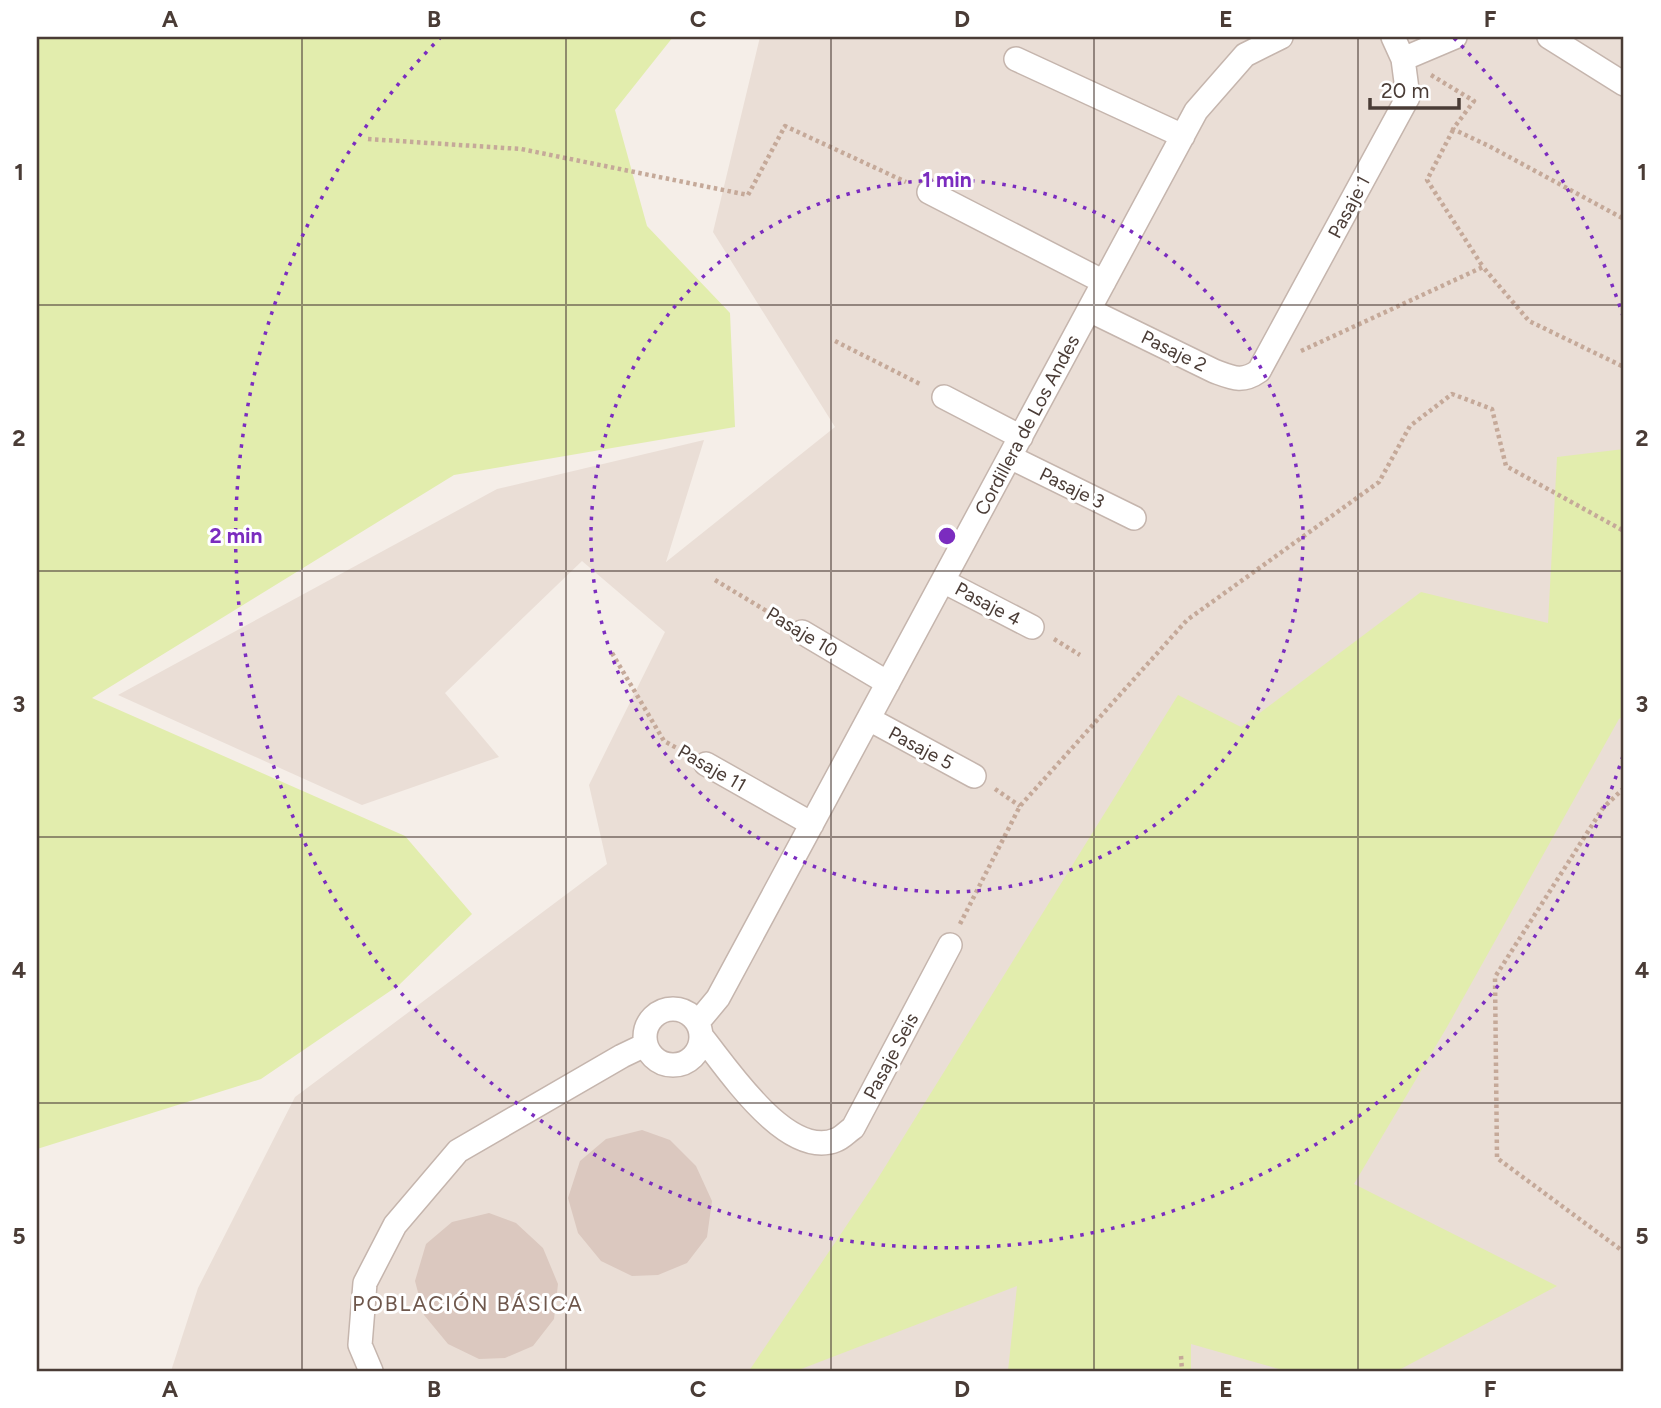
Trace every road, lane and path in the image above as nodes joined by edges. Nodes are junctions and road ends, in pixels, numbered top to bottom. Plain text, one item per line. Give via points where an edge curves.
1 (1281, 37) edge
2 (1393, 37) edge
3 (1455, 37) edge
4 (1549, 37) edge
5 (1403, 58) junction
6 (1016, 59) dead end
7 (1624, 84) edge
8 (1453, 129) junction
9 (1183, 136) junction
10 (368, 139) dead end
11 (929, 192) joint
12 (1624, 219) edge
13 (1483, 267) junction
14 (1104, 282) junction
15 (1089, 310) junction
16 (835, 341) dead end
17 (1624, 367) edge
18 (1259, 370) junction
19 (944, 397) joint
20 (1021, 437) junction
21 (1010, 457) junction
22 (1134, 519) dead end
23 (1624, 531) edge
24 (715, 580) dead end
25 (943, 580) junction
26 (1032, 627) dead end
27 (802, 632) joint
28 (612, 653) dead end
29 (888, 683) junction
30 (869, 719) junction
31 (706, 764) joint
32 (974, 776) dead end
33 (1624, 788) edge
34 (812, 824) junction
35 (950, 945) joint
36 (700, 1030) junction
37 (645, 1045) junction
38 (1624, 1252) edge
39 (1181, 1356) dead end
40 (371, 1371) edge
41 (1182, 1371) edge

1 - 9 street, Cordillera de Los Andes via 1244,55 1196,111
2 - 5 street, Pasaje 1
3 - 5 street
4 - 7 street
5 - 8 path via 1474,101
5 - 18 street, Pasaje 1 via 1408,97
6 - 9 street
8 - 12 path
8 - 13 path via 1427,180
9 - 14 street, Cordillera de Los Andes
10 - 11 path via 521,149 748,195 785,126
11 - 14 street
13 - 17 path via 1529,321
13 - 18 path
14 - 15 street, Cordillera de Los Andes
15 - 18 street, Pasaje 2 via 1234,379 1248,378
15 - 20 street, Cordillera de Los Andes
16 - 19 path
19 - 20 street
20 - 21 street, Cordillera de Los Andes
21 - 22 street, Pasaje 3
21 - 25 street, Cordillera de Los Andes
23 - 35 path via 1506,466 1492,409 1452,394 1410,426 1379,482 1187,620 1020,806
24 - 27 path, Pasaje 10
25 - 26 street, Pasaje 4
25 - 29 street, Cordillera de Los Andes
27 - 29 street, Pasaje 10
28 - 31 path, Pasaje 11 via 664,741
29 - 30 street, Cordillera de Los Andes
30 - 32 street, Pasaje 5
30 - 34 street, Cordillera de Los Andes
31 - 34 street, Pasaje 11
33 - 38 path via 1603,808 1495,976 1497,1158
34 - 36 street, Cordillera de Los Andes
35 - 36 street, Pasaje Seis via 853,1128 836,1140 818,1143 794,1135 769,1116
36 - 37 street, Cordillera de Los Andes via 697,1053 685,1063 669,1066 654,1059
36 - 37 street via 686,1010 669,1008 654,1014 645,1028
37 - 40 street via 458,1151 395,1225 365,1283 360,1345
39 - 41 path

